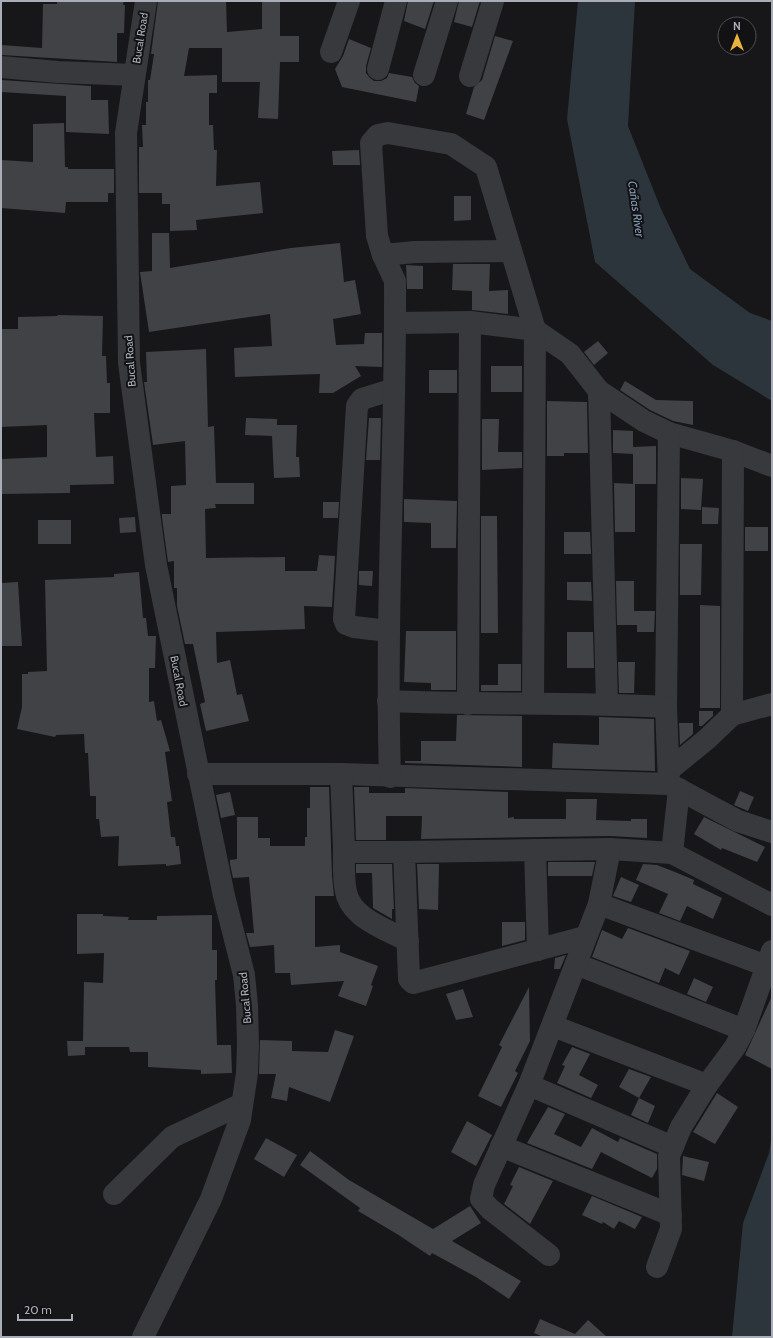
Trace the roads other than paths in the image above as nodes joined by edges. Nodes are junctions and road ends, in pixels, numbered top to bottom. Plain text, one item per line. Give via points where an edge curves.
1 (146, 1) edge
2 (349, 1) edge
3 (396, 1) edge
4 (447, 1) edge
5 (493, 1) edge
6 (331, 52) dead end
7 (1, 67) edge
8 (378, 69) dead end
9 (134, 75) junction
10 (424, 75) dead end
11 (470, 76) dead end
12 (512, 250) junction
13 (383, 255) junction
14 (470, 322) junction
15 (396, 323) junction
16 (535, 330) junction
17 (394, 389) junction
18 (599, 391) junction
19 (669, 433) junction
20 (733, 451) junction
21 (772, 466) edge
22 (388, 631) junction
23 (388, 701) junction
24 (532, 703) junction
25 (468, 704) junction
26 (607, 704) junction
27 (772, 704) edge
28 (666, 707) junction
29 (732, 715) junction
30 (198, 774) junction
31 (341, 774) junction
32 (390, 777) junction
33 (672, 781) junction
34 (772, 832) edge
35 (344, 848) junction
36 (610, 849) junction
37 (536, 850) junction
38 (404, 852) junction
39 (672, 853) junction
40 (599, 904) junction
41 (772, 905) edge
42 (585, 937) junction
43 (408, 941) junction
44 (538, 950) junction
45 (770, 959) edge
46 (576, 964) junction
47 (553, 1026) junction
48 (744, 1030) junction
49 (529, 1085) junction
50 (707, 1085) junction
51 (242, 1104) junction
52 (501, 1146) junction
53 (673, 1147) junction
54 (114, 1194) dead end
55 (671, 1215) junction
56 (549, 1255) dead end
57 (658, 1267) dead end
58 (143, 1337) edge

1 - 9 street, Bucal Road
2 - 6 street
3 - 8 street
4 - 10 street
5 - 11 street
7 - 9 street
9 - 30 street, Bucal Road via 126,133 129,363 156,565
12 - 13 street
12 - 13 street via 486,167 451,144 388,133 378,135 371,143 376,236
12 - 16 street
13 - 15 street via 395,281
14 - 15 street
14 - 16 street
14 - 25 street
15 - 17 street
16 - 18 street via 570,354
16 - 24 street
17 - 22 street
17 - 22 street via 362,398 357,406 344,619 346,624 354,627
18 - 19 street via 644,421
18 - 26 street
19 - 20 street
19 - 28 street
20 - 21 street
20 - 29 street
22 - 23 street
23 - 25 street
23 - 32 street
24 - 25 street
24 - 26 street
26 - 28 street
27 - 29 street
28 - 33 street
29 - 33 street via 707,739
30 - 31 street
30 - 51 street, Bucal Road via 244,975 248,1005 248,1045
31 - 32 street
31 - 35 street
32 - 33 street
33 - 34 street via 738,821
33 - 39 street
35 - 38 street via 353,852
35 - 43 street via 346,893 352,906 367,919
36 - 37 street
36 - 39 street
36 - 40 street
37 - 38 street
37 - 44 street
38 - 43 street
39 - 41 street
40 - 42 street
40 - 45 street
42 - 44 street
42 - 46 street
43 - 44 street via 409,979 413,983
45 - 48 street
46 - 47 street
46 - 48 street
47 - 49 street
47 - 50 street
48 - 50 street via 735,1047
49 - 52 street
49 - 53 street
50 - 53 street via 681,1127
51 - 54 street via 172,1137
51 - 58 street, Bucal Road via 240,1120 211,1199
52 - 55 street
52 - 56 street via 484,1185 481,1199
53 - 55 street via 669,1156
55 - 57 street via 671,1229

